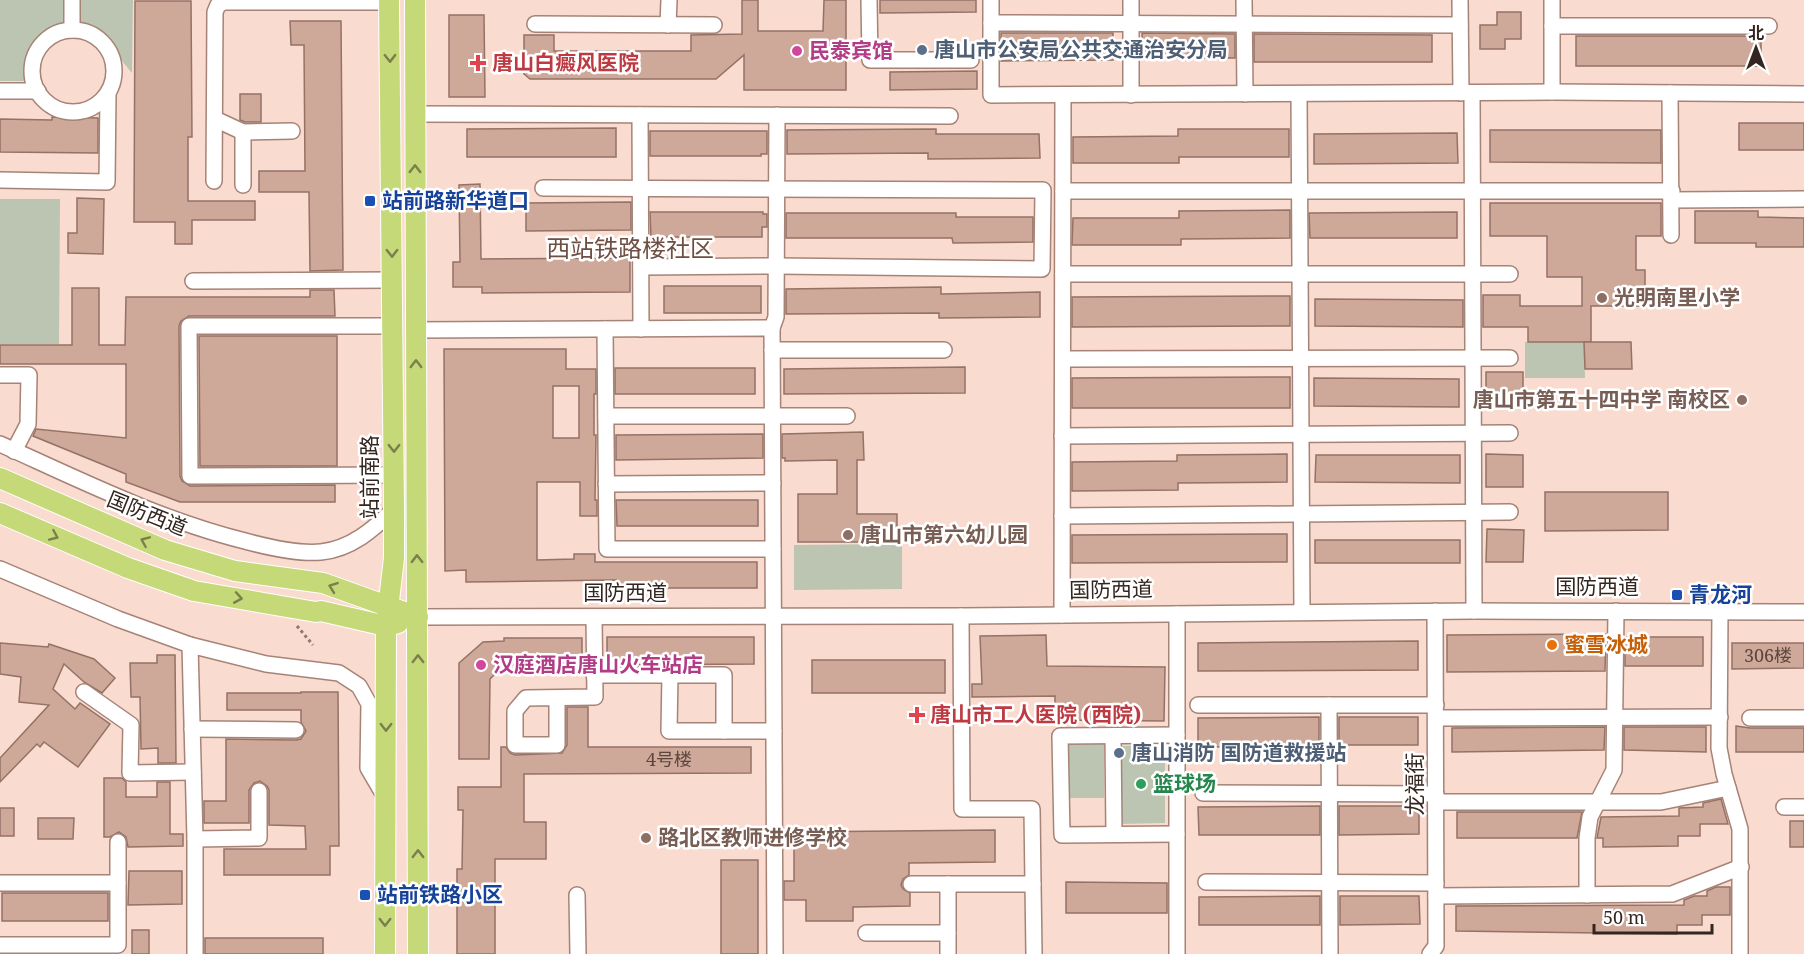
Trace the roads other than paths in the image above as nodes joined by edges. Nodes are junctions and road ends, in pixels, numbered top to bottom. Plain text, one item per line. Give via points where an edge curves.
1 (72, 0) edge
2 (415, 0) edge
3 (669, 0) edge
4 (869, 0) edge
5 (991, 0) edge
6 (1131, 0) edge
7 (1244, 0) edge
8 (1460, 0) edge
9 (1552, 0) edge
10 (389, 1) edge
11 (991, 23) junction
12 (535, 24) dead end
13 (1131, 24) junction
14 (1245, 24) junction
15 (668, 25) junction
16 (714, 25) dead end
17 (1460, 25) junction
18 (1552, 26) junction
19 (1769, 26) dead end
20 (72, 30) junction
21 (971, 60) dead end
22 (0, 91) edge
23 (38, 91) junction
24 (1552, 92) junction
25 (108, 93) junction
26 (1466, 93) junction
27 (1670, 93) junction
28 (1245, 94) junction
29 (1299, 94) junction
30 (1804, 94) edge
31 (1063, 95) junction
32 (1131, 95) junction
33 (414, 114) junction
34 (640, 115) junction
35 (777, 115) junction
36 (950, 116) dead end
37 (215, 118) junction
38 (292, 131) dead end
39 (243, 132) junction
40 (0, 180) edge
41 (214, 182) dead end
42 (243, 185) dead end
43 (543, 188) dead end
44 (640, 188) junction
45 (777, 189) junction
46 (1063, 191) junction
47 (1300, 191) junction
48 (1473, 191) junction
49 (1672, 195) junction
50 (1804, 199) edge
51 (1671, 235) dead end
52 (777, 266) junction
53 (641, 267) junction
54 (1473, 273) junction
55 (1063, 274) junction
56 (1300, 274) junction
57 (1510, 274) dead end
58 (392, 280) junction
59 (193, 281) dead end
60 (393, 326) junction
61 (772, 328) junction
62 (605, 329) junction
63 (641, 329) junction
64 (416, 330) junction
65 (772, 350) junction
66 (944, 350) dead end
67 (1301, 358) junction
68 (1473, 358) junction
69 (1510, 358) dead end
70 (1063, 359) junction
71 (0, 375) edge
72 (606, 416) junction
73 (772, 416) junction
74 (847, 416) dead end
75 (1510, 433) dead end
76 (1474, 434) junction
77 (1301, 435) junction
78 (1062, 436) junction
79 (7, 448) edge
80 (394, 475) junction
81 (0, 478) edge
82 (773, 483) junction
83 (606, 484) junction
84 (394, 509) junction
85 (1474, 512) junction
86 (1510, 512) dead end
87 (0, 513) edge
88 (1302, 514) junction
89 (1062, 516) junction
90 (773, 549) junction
91 (0, 569) edge
92 (1435, 611) junction
93 (1474, 611) junction
94 (1616, 611) junction
95 (1302, 612) junction
96 (1720, 612) junction
97 (1804, 612) edge
98 (1177, 614) junction
99 (1062, 615) junction
100 (961, 616) junction
101 (387, 617) junction
102 (418, 617) junction
103 (594, 617) junction
104 (773, 617) junction
105 (190, 645) junction
106 (594, 675) junction
107 (669, 675) junction
108 (84, 693) dead end
109 (556, 698) dead end
110 (1198, 705) dead end
111 (1329, 705) junction
112 (1436, 711) junction
113 (1615, 717) junction
114 (1720, 717) junction
115 (1750, 718) dead end
116 (1804, 718) edge
117 (192, 729) junction
118 (296, 730) dead end
119 (774, 730) junction
120 (724, 731) junction
121 (1177, 735) junction
122 (1113, 736) junction
123 (193, 772) junction
124 (1728, 788) junction
125 (259, 791) dead end
126 (1203, 793) dead end
127 (1330, 793) junction
128 (1436, 798) junction
129 (386, 799) junction
130 (1598, 802) junction
131 (1784, 807) dead end
132 (1804, 807) edge
133 (1114, 834) junction
134 (1177, 834) junction
135 (195, 839) junction
136 (118, 842) dead end
137 (1741, 867) junction
138 (1206, 882) dead end
139 (0, 883) edge
140 (117, 883) junction
141 (1330, 883) junction
142 (911, 884) dead end
143 (948, 884) junction
144 (1033, 884) junction
145 (1436, 889) junction
146 (577, 895) dead end
147 (1587, 895) junction
148 (866, 933) dead end
149 (948, 933) junction
150 (0, 945) edge
151 (55, 949) edge
152 (195, 954) edge
153 (385, 954) edge
154 (418, 954) edge
155 (578, 954) edge
156 (775, 954) edge
157 (948, 954) edge
158 (1034, 954) edge
159 (1177, 954) edge
160 (1330, 954) edge
161 (1430, 954) edge
162 (1740, 954) edge

1 - 20 street
2 - 33 main road
3 - 15 street
4 - 21 street via 870,60
5 - 11 street
6 - 13 street
7 - 14 street
8 - 17 street
9 - 18 street
10 - 37 street via 218,5
10 -> 58 main road, 站前南路
11 - 13 street
11 - 31 street via 991,95
12 - 15 street
13 - 14 street
13 - 32 street
14 - 17 street
14 - 28 street
15 - 16 street
17 - 26 street
18 - 19 street
18 - 24 street
20 - 23 street via 54,35 40,47 33,64
20 - 25 street via 89,33 109,51 114,68
22 - 23 street
23 - 25 street via 50,104 67,111 94,106
24 - 26 street
24 - 27 street
25 - 40 street via 107,182
26 - 29 street
26 - 48 street
27 - 30 street
27 - 49 street
28 - 29 street
28 - 32 street
29 - 47 street
31 - 32 street
31 - 46 street
33 - 34 street
64 -> 33 main road
34 - 35 street
34 - 44 street
35 - 36 street
35 - 45 street
37 - 39 street
37 - 41 street
38 - 39 street
39 - 42 street
43 - 44 street
44 - 45 street
44 - 53 street
45 - 52 street
45 - 52 street via 1043,190 1042,269
46 - 47 street
46 - 55 street
47 - 48 street
47 - 56 street
48 - 49 street
48 - 54 street
49 - 50 street
49 - 51 street
52 - 53 street
52 - 61 street via 776,317
53 - 63 street
54 - 56 street
54 - 57 street
54 - 68 street
55 - 56 street
55 - 70 street
56 - 67 street
58 - 59 street
58 - 60 main road, 站前南路
60 -> 80 main road, 站前南路
60 - 80 street via 189,326 190,476
61 - 63 street
61 - 65 street
62 - 63 street
62 - 64 street
62 - 72 street
102 -> 64 main road
65 - 66 street
65 - 73 street
67 - 68 street
67 - 70 street
67 - 77 street
68 - 69 street
68 - 76 street
70 - 78 street
71 - 79 street via 29,375 28,424
72 - 73 street
72 - 83 street
73 - 74 street
73 - 82 street
75 - 76 street
76 - 77 street
76 - 85 street
77 - 78 street
77 - 88 street
78 - 89 street
79 - 84 street via 156,513 271,548 321,552 346,546 371,531
80 - 84 main road, 站前南路
101 -> 81 main road, 国防西道 via 323,583 235,571 165,549
82 - 83 street
82 - 90 street
83 - 90 street via 607,549
84 - 101 main road, 站前南路 via 394,558
85 - 86 street
85 - 88 street
85 - 93 street
87 -> 101 main road, 国防西道 via 128,568 194,591 316,612
88 - 89 street
88 - 95 street
89 - 99 street
90 - 104 street
91 - 105 street
92 - 93 street, 国防西道
92 - 95 street, 国防西道
92 - 112 street, 龙福街
93 - 94 street, 国防西道
94 - 96 street, 国防西道
94 - 113 street
95 - 98 street, 国防西道
96 - 97 street, 国防西道
96 - 114 street
98 - 99 street, 国防西道
98 - 121 street
99 - 100 street, 国防西道
100 - 104 street, 国防西道
100 - 144 street via 962,809 1032,809
101 - 102 main road, 国防西道
101 -> 129 main road, 站前南路
102 - 103 street, 国防西道
154 -> 102 main road
103 - 104 street, 国防西道
103 - 106 street
104 - 119 street
105 - 117 street
105 - 129 street via 266,664 339,673 359,686 369,704 368,768
106 - 107 street
106 - 109 street via 595,697
107 - 120 street via 724,675
107 - 120 street via 669,731
108 - 123 street via 131,725 130,773
110 - 111 street
111 - 112 street
111 - 127 street
112 - 113 street
112 - 128 street, 龙福街
113 - 114 street
113 - 130 street via 1614,770
114 - 124 street via 1719,748
115 - 116 street
117 - 118 street
117 - 123 street
119 - 120 street
119 - 156 street
121 - 122 street
121 - 134 street
122 - 133 street
122 - 133 street via 1060,736 1062,835
123 - 135 street
124 - 130 street via 1661,802
124 - 137 street via 1740,829
125 - 135 street via 259,838
126 - 127 street
127 - 128 street
127 - 141 street
128 - 130 street
128 - 145 street, 龙福街
129 -> 153 main road, 站前南路
130 - 147 street via 1590,817 1587,838
131 - 132 street
133 - 134 street
134 - 159 street
135 - 152 street
136 - 140 street
137 - 147 street via 1672,894
137 - 162 street
138 - 141 street
139 - 140 street
140 - 151 street via 118,945
141 - 145 street
141 - 160 street
142 - 143 street
143 - 144 street
143 - 149 street
144 - 158 street
145 - 147 street
145 - 161 street, 龙福街 via 1436,946
146 - 155 street
148 - 149 street
149 - 157 street
150 - 151 street

